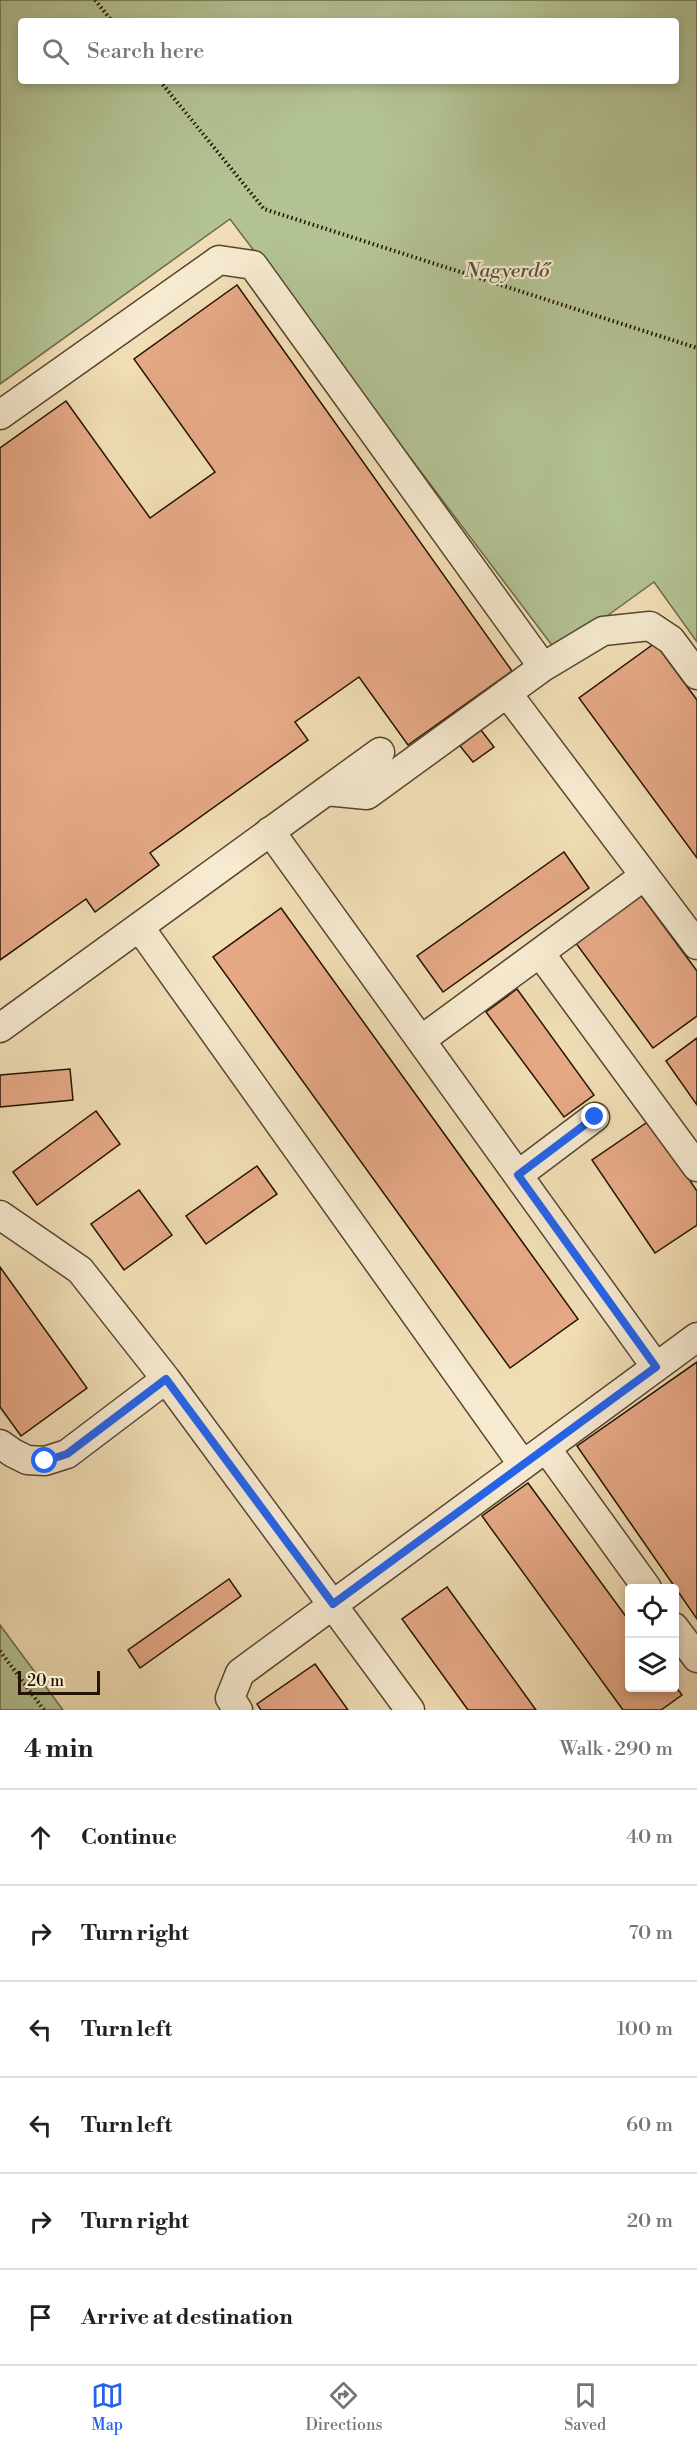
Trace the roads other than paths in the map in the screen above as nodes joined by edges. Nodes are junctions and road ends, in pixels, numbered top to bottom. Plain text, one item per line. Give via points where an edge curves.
1 (0, 415) edge
2 (543, 667) junction
3 (697, 675) edge
4 (507, 693) junction
5 (380, 753) dead end
6 (326, 791) junction
7 (270, 831) junction
8 (644, 876) junction
9 (140, 927) junction
10 (697, 945) edge
11 (540, 953) junction
12 (0, 1028) edge
13 (422, 1040) junction
14 (595, 1117) dead end
15 (697, 1167) edge
16 (518, 1175) junction
17 (0, 1215) edge
18 (697, 1337) edge
19 (656, 1367) junction
20 (166, 1379) junction
21 (0, 1444) edge
22 (546, 1448) junction
23 (523, 1465) junction
24 (644, 1584) edge
25 (333, 1604) junction
26 (679, 1633) edge
27 (697, 1659) edge
28 (238, 1710) edge
29 (410, 1710) edge

1 - 2 lane via 219,260 253,265
2 - 3 lane via 603,631 650,626 671,640
2 - 4 lane
4 - 6 lane via 367,795
4 - 8 lane
5 - 6 lane
6 - 7 lane
7 - 9 lane
7 - 13 lane
8 - 10 lane
8 - 11 lane
9 - 12 lane
9 - 23 lane
11 - 13 lane
11 - 15 lane
13 - 16 lane
14 - 16 lane
16 - 19 lane
17 - 20 lane via 80,1270
18 - 19 lane
19 - 22 lane
20 - 21 lane via 67,1454 45,1461 27,1460
20 - 25 lane
22 - 23 lane
22 - 24 lane
23 - 25 lane
25 - 28 lane via 240,1673 230,1698
25 - 29 lane
26 - 27 lane

